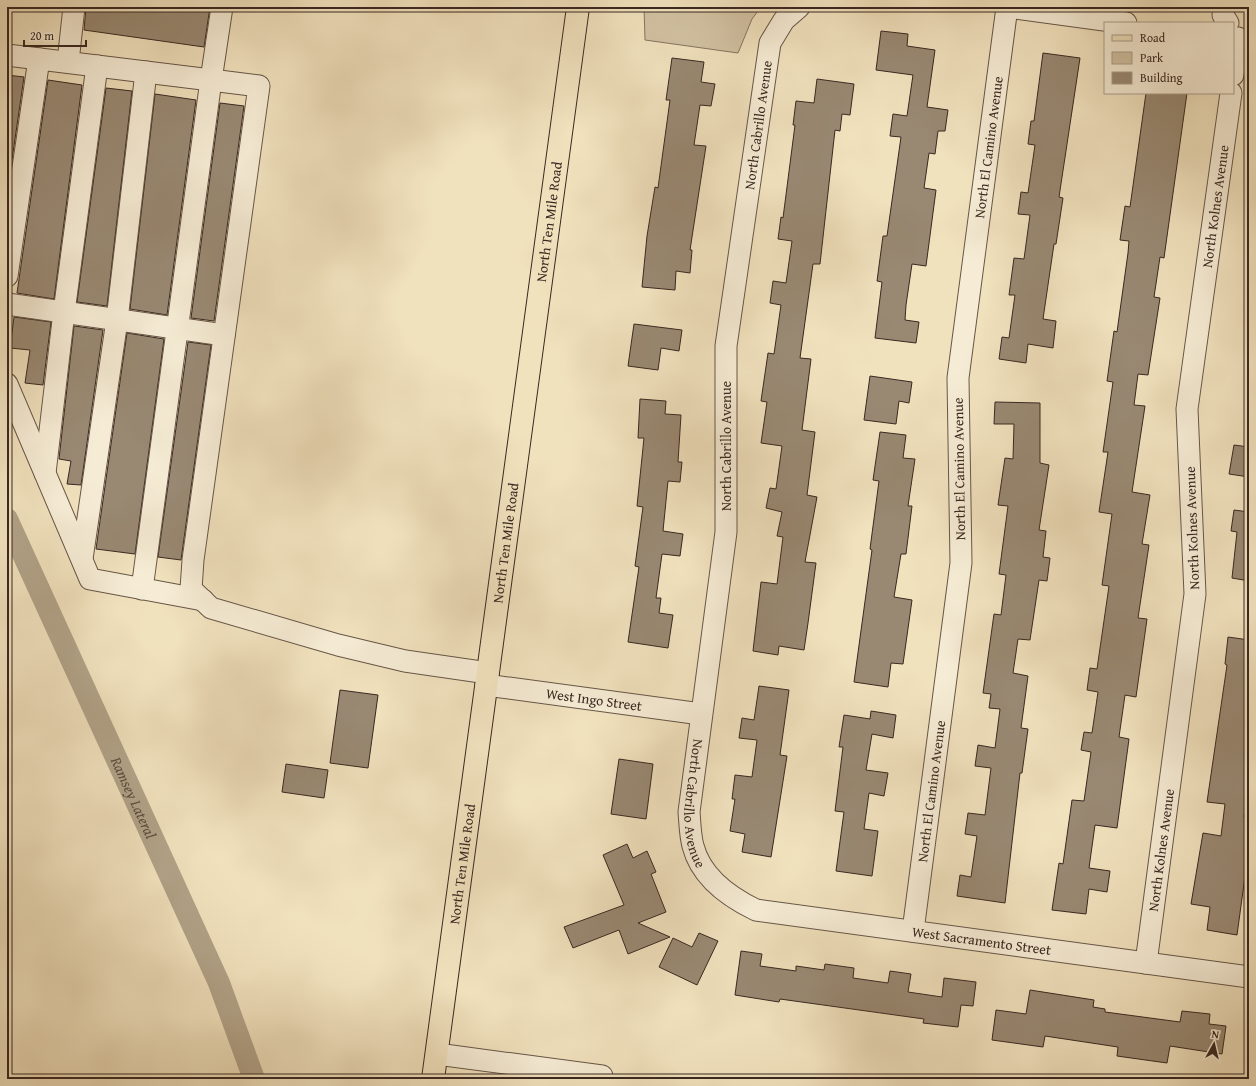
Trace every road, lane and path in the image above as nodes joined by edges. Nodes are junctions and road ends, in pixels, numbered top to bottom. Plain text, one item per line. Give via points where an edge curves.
1 (74, 7) edge
2 (222, 7) edge
3 (578, 7) edge
4 (799, 7) edge
5 (1008, 7) edge
6 (1224, 7) edge
7 (1119, 22) edge
8 (1229, 22) edge
9 (1238, 33) edge
10 (7, 55) edge
11 (39, 59) junction
12 (68, 62) junction
13 (97, 66) junction
14 (1234, 67) edge
15 (146, 72) junction
16 (212, 80) junction
17 (1230, 94) edge
18 (7, 276) edge
19 (7, 304) edge
20 (64, 312) junction
21 (117, 320) junction
22 (177, 328) junction
23 (224, 335) junction
24 (7, 384) edge
25 (45, 473) junction
26 (82, 559) junction
27 (142, 589) junction
28 (203, 600) junction
29 (487, 679) junction
30 (701, 714) junction
31 (721, 888) joint
32 (913, 931) junction
33 (1146, 963) junction
34 (1249, 977) edge
35 (437, 1054) junction
36 (602, 1076) dead end
37 (433, 1079) edge

1 - 12 street
2 - 16 street
3 - 29 main road, North Ten Mile Road
4 - 30 street, North Cabrillo Avenue via 784,20 770,43 726,346 726,532
5 - 7 street
5 - 32 street, North El Camino Avenue via 958,378 961,563
6 - 8 street via 1223,15
9 - 14 street
10 - 11 street
11 - 12 street
11 - 18 street
12 - 13 street
13 - 15 street
13 - 20 street
15 - 16 street
15 - 21 street
16 - 22 street
16 - 23 street via 259,86
17 - 33 street, North Kolnes Avenue via 1187,409 1194,594
19 - 20 street
20 - 21 street
20 - 25 street
21 - 22 street
21 - 26 street
22 - 23 street
22 - 27 street
23 - 28 street via 193,560 191,589
24 - 25 street
25 - 26 street
26 - 27 street via 90,579
27 - 28 street
28 - 29 street, West Ingo Street via 211,608 338,645
29 - 30 street, West Ingo Street
29 - 35 main road, North Ten Mile Road
30 - 31 street, North Cabrillo Avenue via 689,812 692,839 704,870
31 - 32 street, West Sacramento Street via 737,901 756,910
32 - 33 street, West Sacramento Street
33 - 34 street, West Sacramento Street
35 - 36 street
35 - 37 main road, North Ten Mile Road

